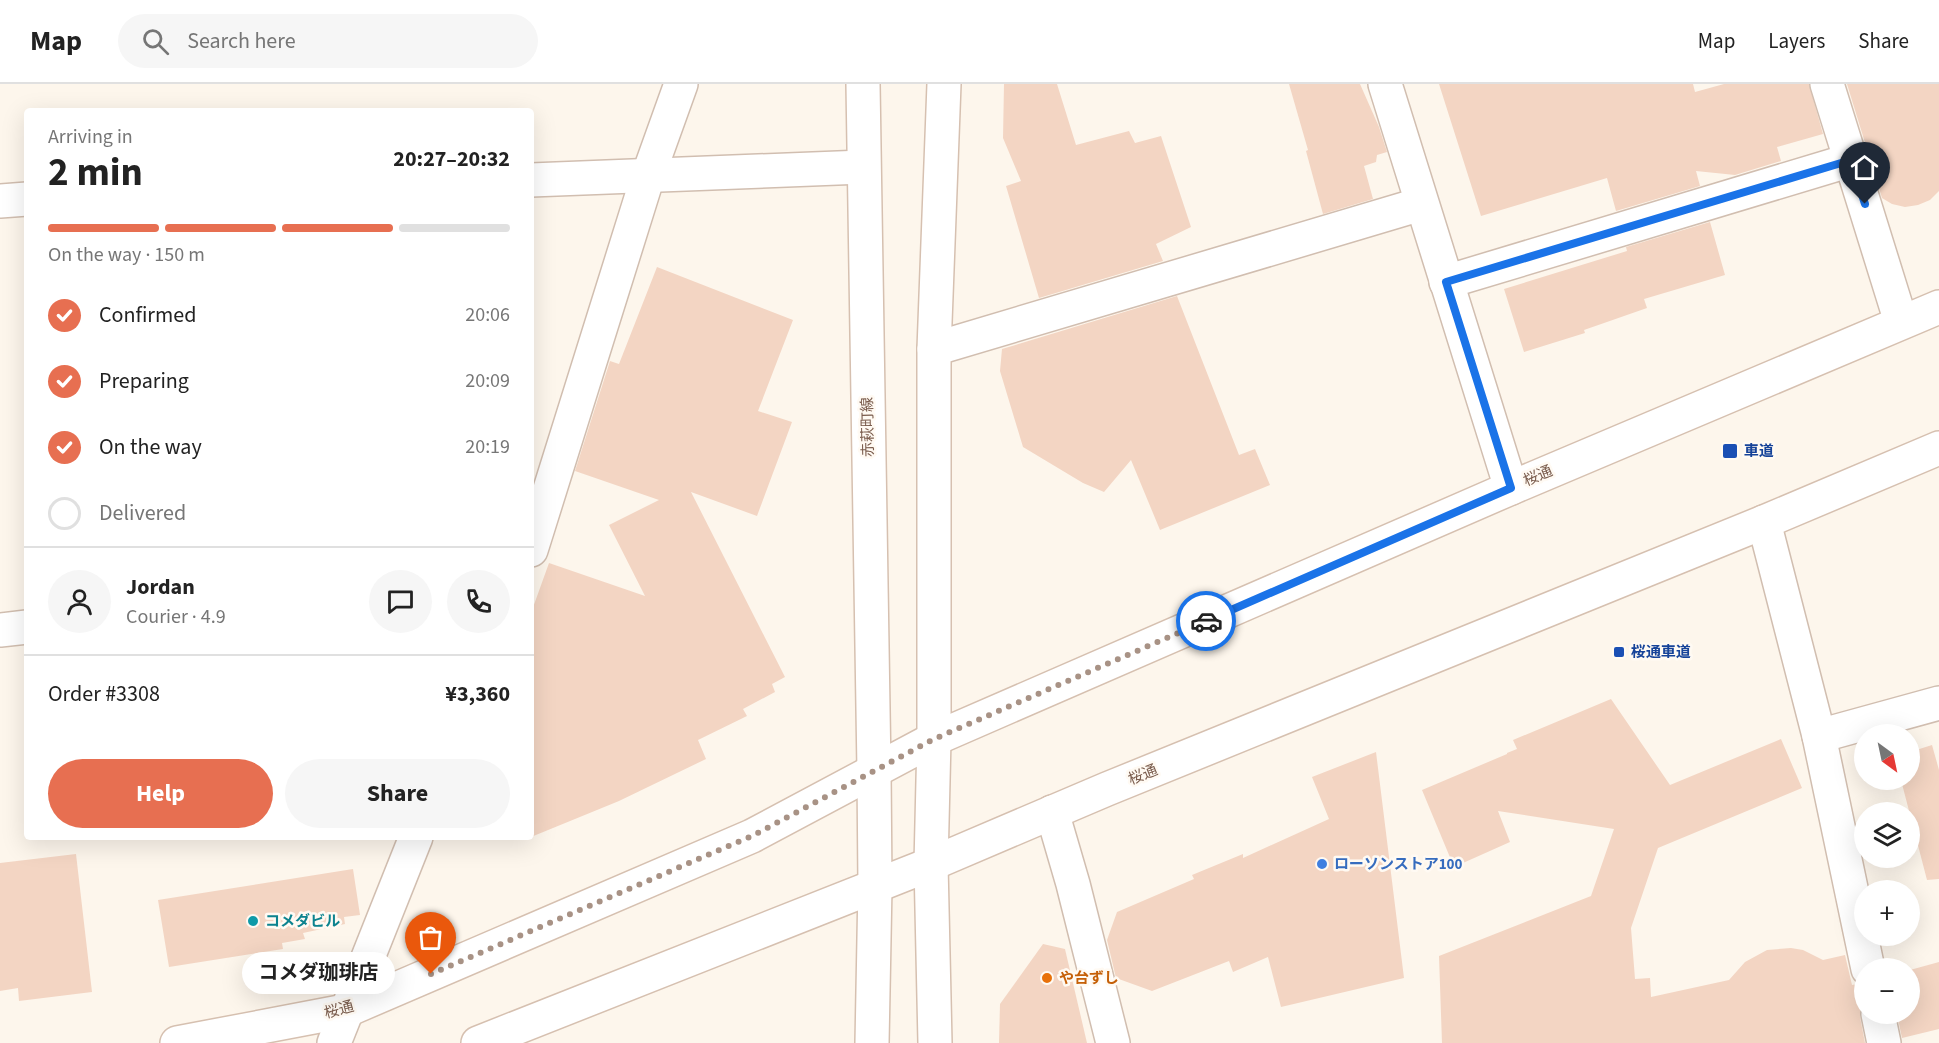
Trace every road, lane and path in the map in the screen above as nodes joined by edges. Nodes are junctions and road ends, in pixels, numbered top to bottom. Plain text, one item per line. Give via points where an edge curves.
1 (681, 84) edge
2 (863, 84) edge
3 (944, 84) edge
4 (1385, 84) edge
5 (1827, 84) edge
6 (1851, 160) junction
7 (863, 167) junction
8 (648, 176) junction
9 (534, 180) edge
10 (24, 200) edge
11 (0, 201) edge
12 (1421, 204) junction
13 (1446, 282) junction
14 (1939, 306) edge
15 (1901, 322) junction
16 (934, 349) junction
17 (1939, 448) edge
18 (1511, 488) junction
19 (1764, 522) junction
20 (534, 540) edge
21 (24, 627) edge
22 (0, 630) edge
23 (1939, 703) edge
24 (1819, 736) junction
25 (934, 739) junction
26 (874, 771) junction
27 (1052, 812) junction
28 (415, 840) edge
29 (932, 864) junction
30 (875, 886) junction
31 (1867, 958) edge
32 (345, 1011) junction
33 (1880, 1024) edge
34 (177, 1043) edge
35 (334, 1043) edge
36 (478, 1043) edge
37 (872, 1043) edge
38 (934, 1043) edge
39 (1113, 1043) edge
40 (1884, 1043) edge

1 - 8 street
2 - 7 street, 赤萩町線
3 - 16 street
4 - 12 street
5 - 6 street
6 - 13 street
6 - 15 street
7 - 8 street
7 - 26 street, 赤萩町線
8 - 9 street
8 - 20 street
10 - 11 street
12 - 13 street
12 - 16 street
13 - 18 street
14 - 15 street, 桜通
15 - 18 street, 桜通
16 - 25 street
17 - 19 street, 桜通
18 - 25 street, 桜通
19 - 24 street
19 - 27 street, 桜通
21 - 22 street
23 - 24 street
24 - 31 street
25 - 26 street, 桜通
25 - 29 street
26 - 30 street, 赤萩町線
26 - 32 street, 桜通 via 752,836
27 - 29 street, 桜通
27 - 39 street
28 - 32 street
29 - 30 street, 桜通
29 - 38 street
30 - 36 street, 桜通
30 - 37 street, 赤萩町線
32 - 34 street, 桜通
32 - 35 street
33 - 40 street

